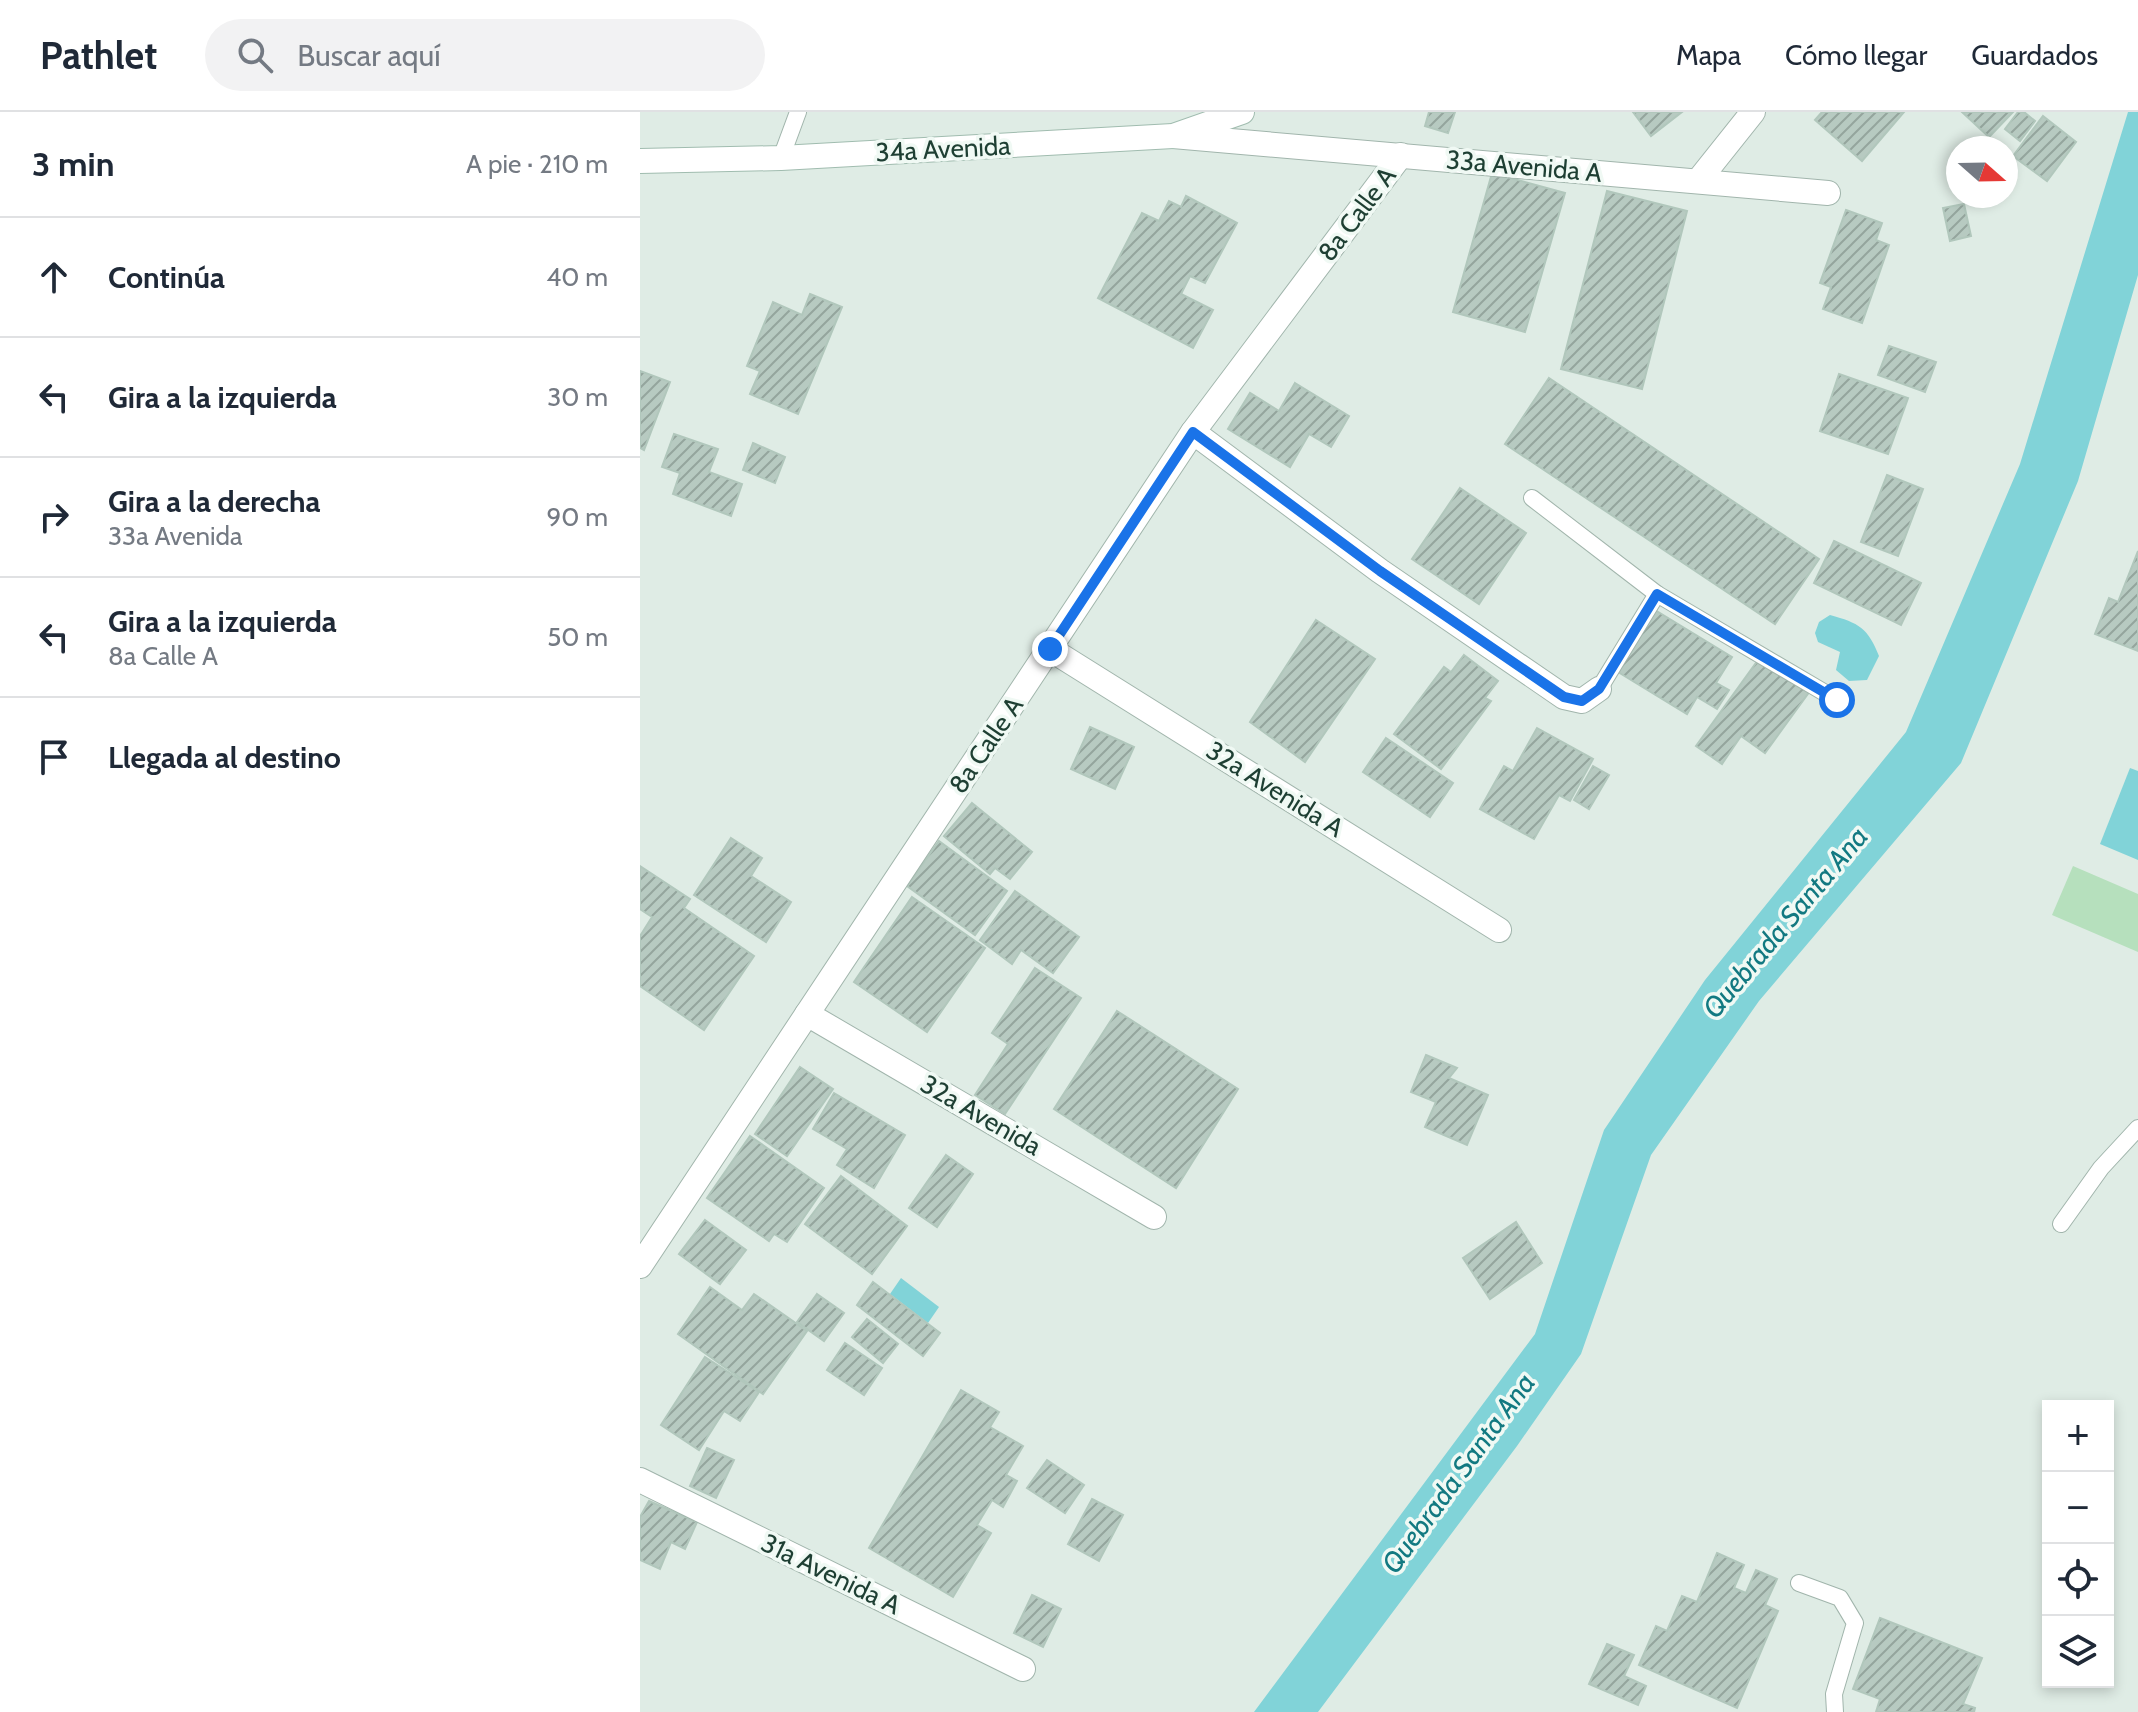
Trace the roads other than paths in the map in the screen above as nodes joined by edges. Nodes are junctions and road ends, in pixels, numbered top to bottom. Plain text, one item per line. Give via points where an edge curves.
1 (798, 112) edge
2 (1242, 112) edge
3 (1753, 112) edge
4 (1173, 136) junction
5 (1401, 155) junction
6 (781, 158) junction
7 (640, 161) edge
8 (1698, 181) junction
9 (1828, 193) dead end
10 (1193, 432) junction
11 (1532, 498) dead end
12 (1657, 594) junction
13 (1050, 649) junction
14 (1599, 689) joint
15 (1837, 700) dead end
16 (1499, 930) dead end
17 (807, 1014) junction
18 (2138, 1128) edge
19 (1154, 1217) dead end
20 (2061, 1224) dead end
21 (641, 1263) edge
22 (640, 1480) edge
23 (1799, 1583) dead end
24 (1023, 1669) dead end
25 (1835, 1712) edge

1 - 6 lane
2 - 4 street, 34a Avenida
3 - 8 street
4 - 5 street, 33a Avenida A
4 - 6 street, 34a Avenida
5 - 8 street, 33a Avenida A
5 - 10 street, 8a Calle A
6 - 7 street, 34a Avenida
8 - 9 street, 33a Avenida A
10 - 13 street, 8a Calle A
10 - 14 street via 1380,571 1564,697 1582,701
11 - 12 lane
12 - 14 lane
12 - 15 lane
13 - 16 street, 32a Avenida A
13 - 17 street, 8a Calle A
17 - 19 street, 32a Avenida
17 - 21 street, 8a Calle A
18 - 20 lane
22 - 24 street, 31a Avenida A
23 - 25 lane via 1840,1598 1855,1623 1834,1694

